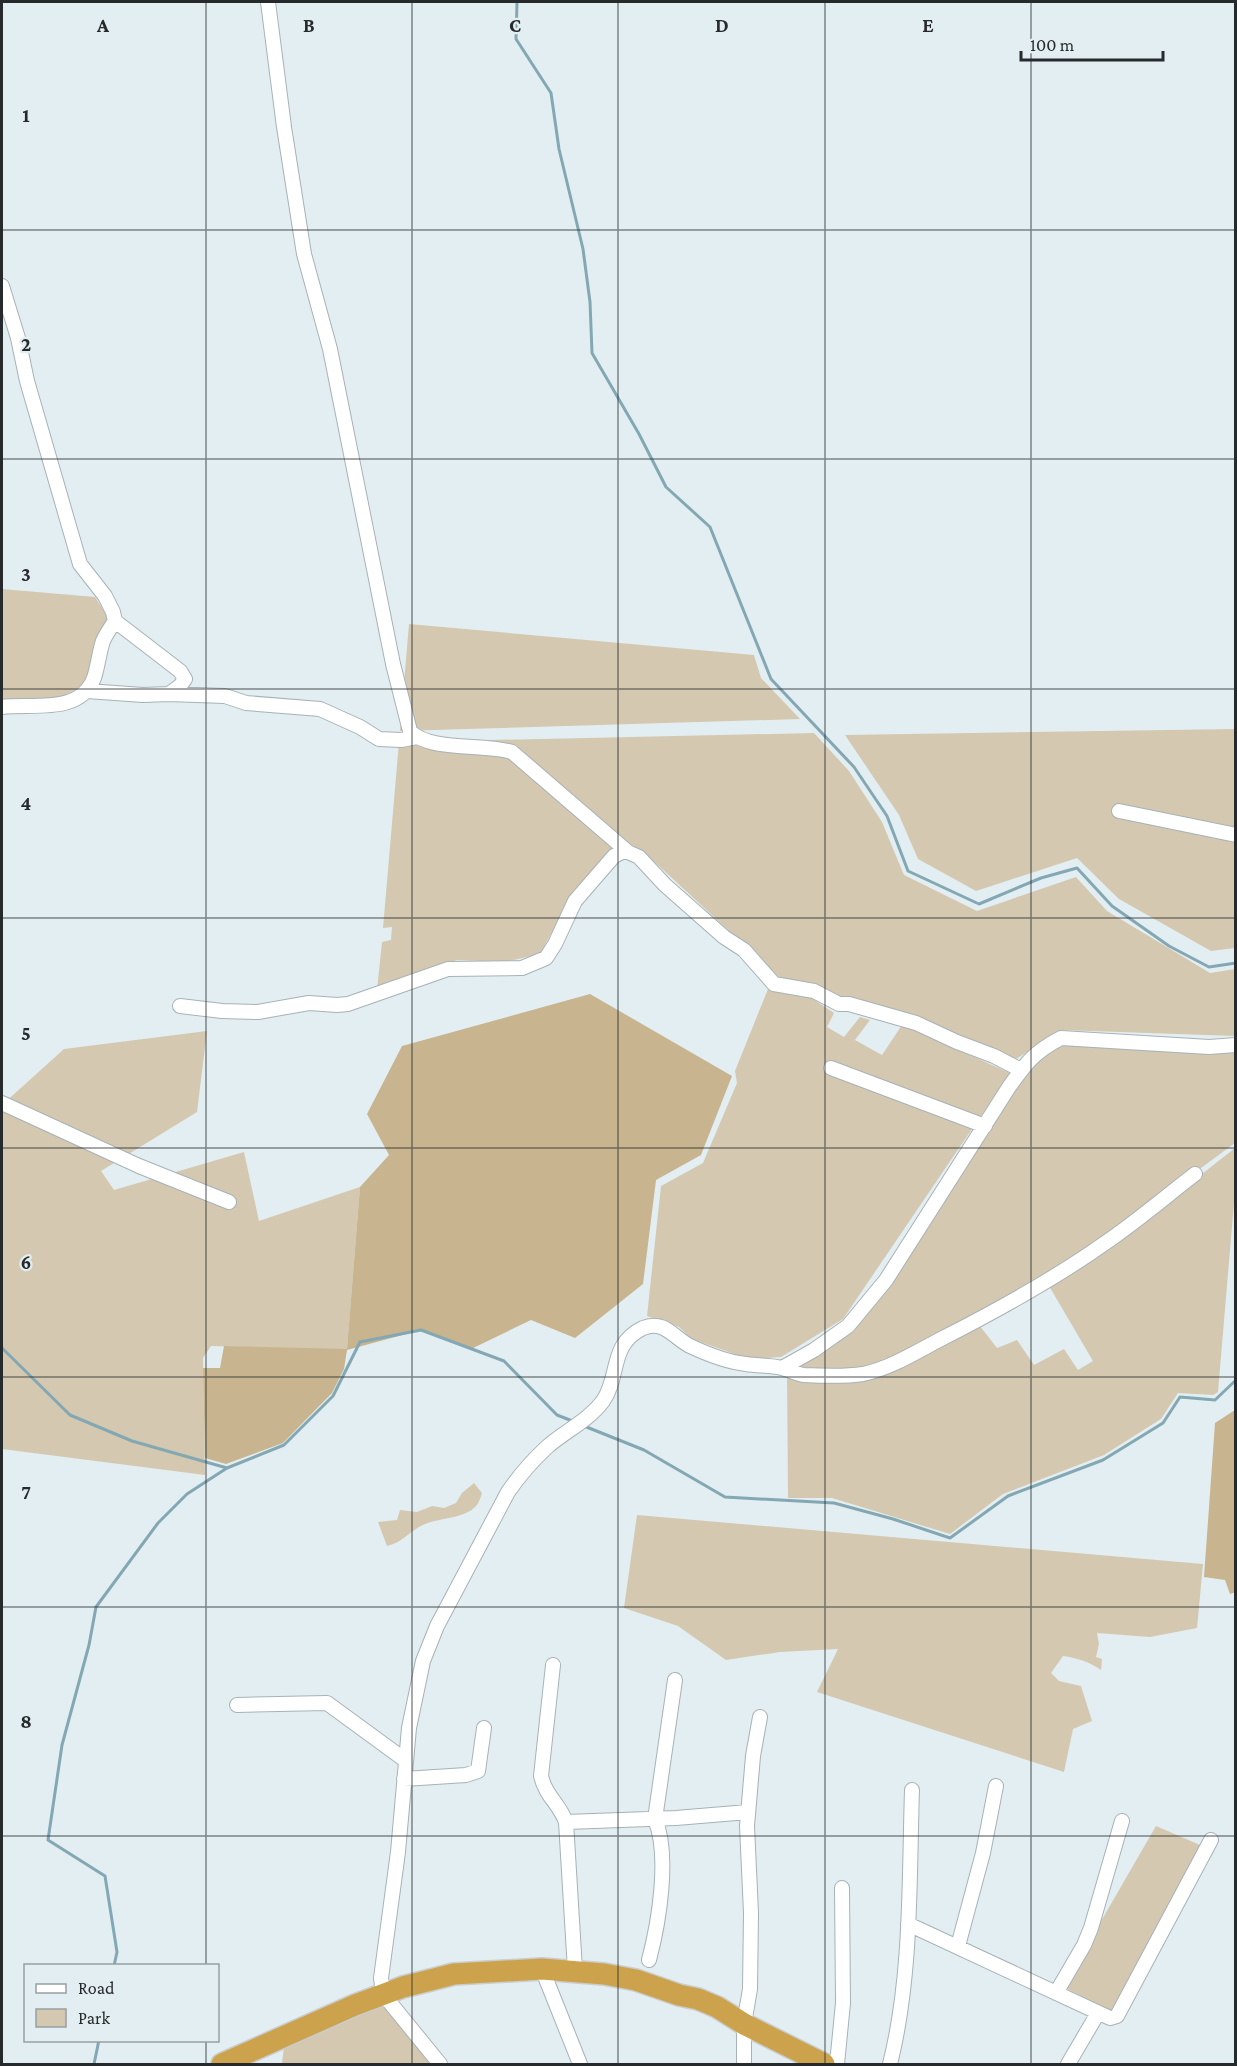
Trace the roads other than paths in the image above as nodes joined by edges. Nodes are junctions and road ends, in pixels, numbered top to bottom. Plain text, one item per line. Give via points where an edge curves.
1 (268, 2) edge
2 (2, 286) edge
3 (115, 621) junction
4 (87, 691) junction
5 (169, 694) junction
6 (2, 707) edge
7 (417, 737) junction
8 (1119, 811) dead end
9 (1236, 835) edge
10 (628, 852) junction
11 (180, 1006) dead end
12 (1236, 1046) edge
13 (831, 1068) dead end
14 (1021, 1070) junction
15 (2, 1103) edge
16 (985, 1126) junction
17 (1195, 1174) dead end
18 (229, 1202) dead end
19 (782, 1368) junction
20 (553, 1665) dead end
21 (675, 1680) dead end
22 (237, 1705) dead end
23 (760, 1717) dead end
24 (484, 1728) dead end
25 (405, 1760) junction
26 (404, 1779) junction
27 (996, 1786) dead end
28 (912, 1791) dead end
29 (748, 1812) junction
30 (655, 1819) junction
31 (1122, 1821) dead end
32 (566, 1822) junction
33 (1211, 1840) dead end
34 (842, 1888) dead end
35 (908, 1923) junction
36 (957, 1946) junction
37 (649, 1960) dead end
38 (542, 1969) junction
39 (575, 1970) junction
40 (1056, 1993) junction
41 (382, 1995) junction
42 (1098, 2013) junction
43 (744, 2024) junction
44 (222, 2064) edge
45 (440, 2064) edge
46 (580, 2064) edge
47 (744, 2064) edge
48 (824, 2064) edge
49 (837, 2064) edge
50 (890, 2064) edge
51 (1068, 2064) edge

1 - 7 street via 304,254 330,349 393,664 410,731
2 - 3 street via 80,564 105,596
3 - 4 street via 104,640
3 - 5 street via 180,671 185,679
4 - 5 street
4 - 6 street via 62,704
5 - 7 street via 225,696 246,703 320,709 380,739
7 - 10 street via 512,752
8 - 9 street
10 - 11 street via 614,856 574,901 546,958 522,968 448,969 348,1004 309,1003 258,1012
10 - 14 street via 639,857 665,885 744,950 774,984 814,991 839,1004 916,1023
12 - 14 street via 1061,1038 1041,1048
13 - 16 street
14 - 16 street
15 - 18 street
16 - 19 street via 886,1280 848,1326
17 - 19 street via 1106,1243 1020,1299 902,1360 863,1374 834,1376 801,1374
19 - 25 street via 726,1360 689,1345 667,1329 651,1326 634,1334 620,1349 605,1396 512,1486 437,1626 423,1661
20 - 32 street via 541,1776 544,1790
21 - 30 street
22 - 25 street via 324,1702
23 - 29 street
24 - 26 street via 478,1772
25 - 26 street
26 - 41 street
27 - 36 street via 984,1853
28 - 35 street
29 - 30 street
29 - 43 street via 750,1989
30 - 32 street
30 - 37 street via 663,1862
31 - 40 street via 1091,1928
32 - 39 street
33 - 42 street via 1117,2016 1110,2018
34 - 49 street via 843,2003
35 - 36 street
35 - 50 street via 901,2008
36 - 40 street
38 - 39 highway
38 - 41 highway via 453,1974
38 - 46 street
39 - 43 highway via 636,1980 717,2007
40 - 42 street
41 - 44 highway
41 - 45 street
42 - 51 street
43 - 47 street
43 - 48 highway

